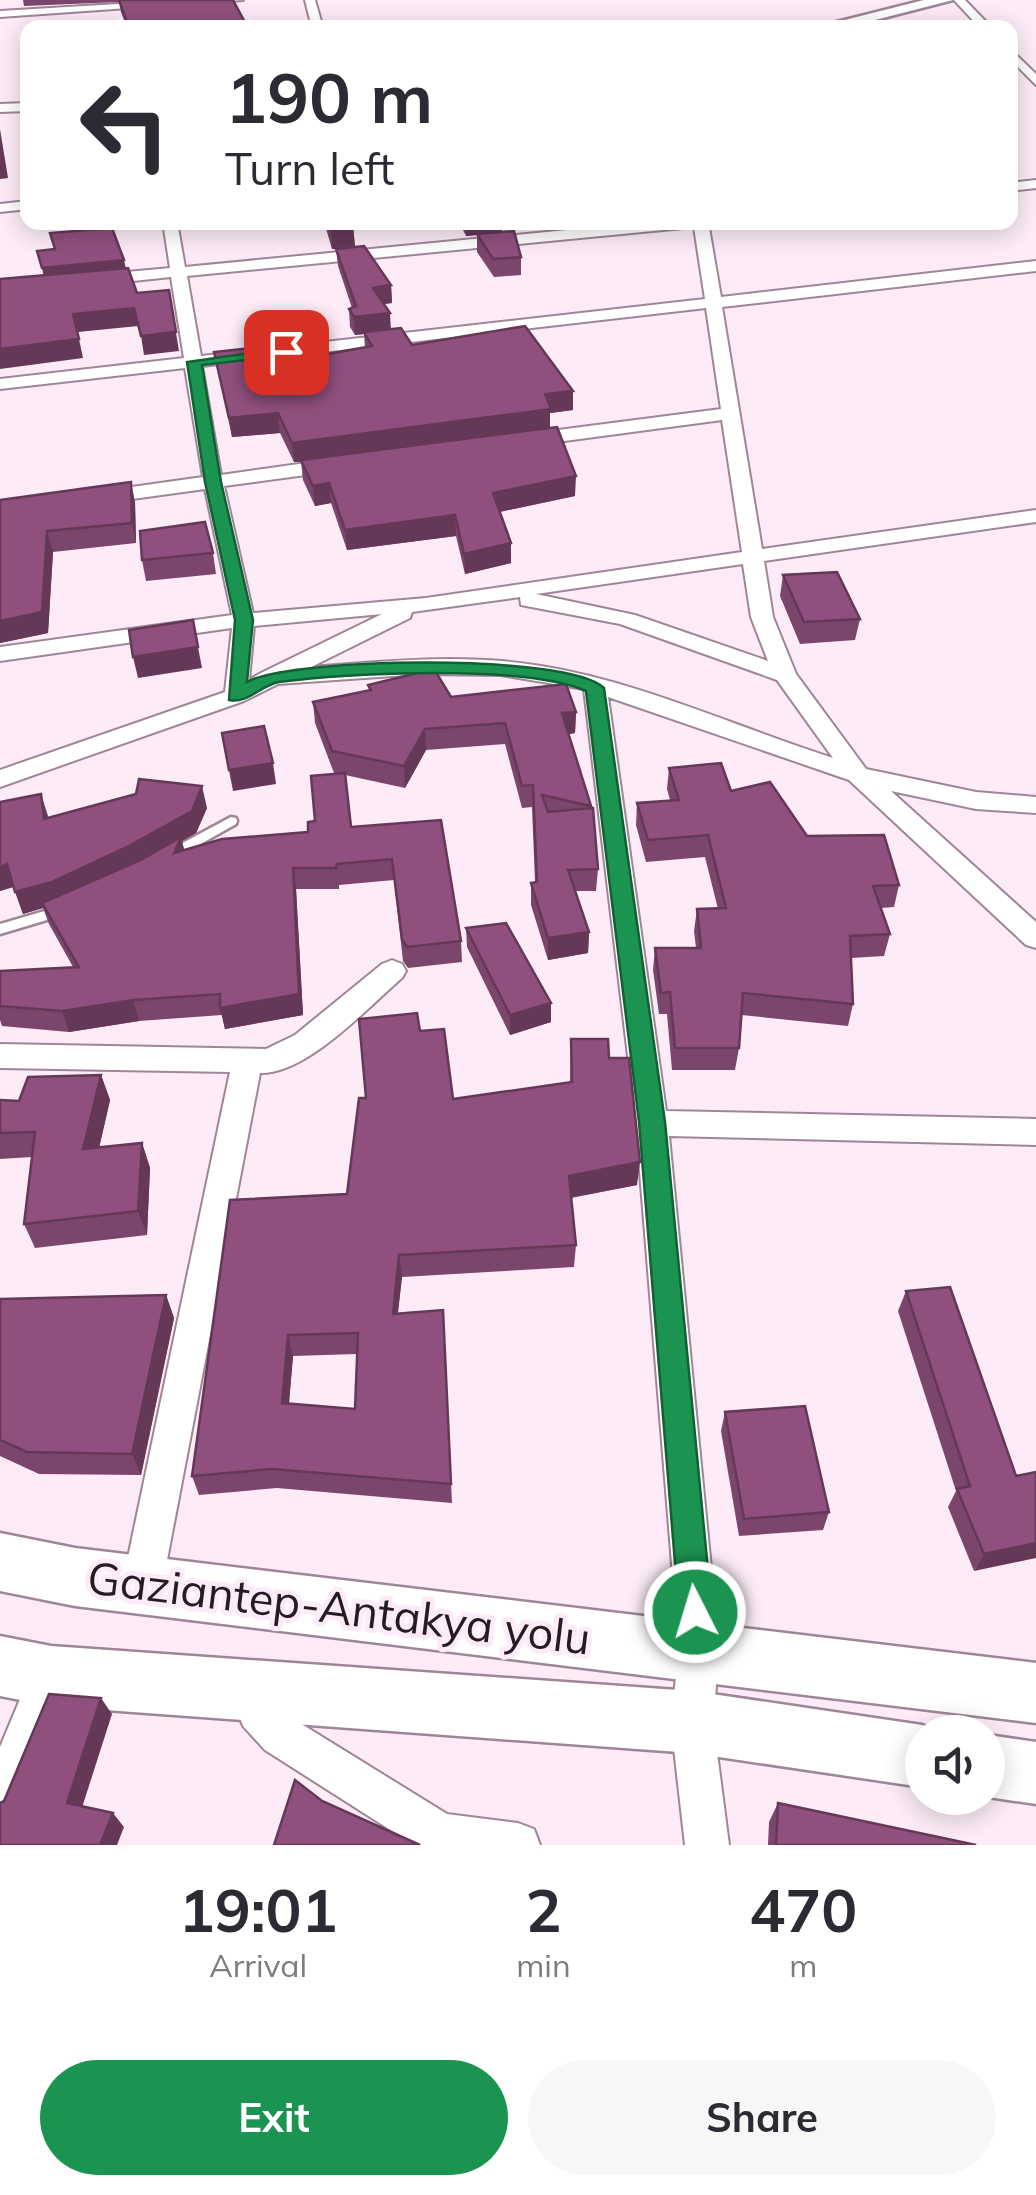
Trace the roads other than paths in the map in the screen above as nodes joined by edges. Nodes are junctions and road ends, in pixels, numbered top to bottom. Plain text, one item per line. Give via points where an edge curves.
1 (238, 0) edge
2 (944, 0) edge
3 (959, 0) edge
4 (0, 14) edge
5 (855, 20) edge
6 (978, 20) edge
7 (1018, 61) edge
8 (1036, 80) edge
9 (171, 230) edge
10 (617, 230) edge
11 (702, 230) edge
12 (1036, 266) edge
13 (175, 272) junction
14 (78, 282) edge
15 (716, 304) junction
16 (194, 362) junction
17 (0, 384) edge
18 (732, 412) junction
19 (501, 443) edge
20 (348, 464) edge
21 (213, 482) junction
22 (78, 500) edge
23 (1036, 516) edge
24 (755, 559) junction
25 (483, 595) junction
26 (426, 604) junction
27 (244, 620) junction
28 (0, 654) edge
29 (785, 676) junction
30 (269, 678) junction
31 (595, 688) junction
32 (236, 696) junction
33 (859, 776) junction
34 (0, 780) edge
35 (1036, 805) edge
36 (230, 821) dead end
37 (156, 864) edge
38 (78, 904) edge
39 (0, 929) edge
40 (1036, 938) edge
41 (392, 970) dead end
42 (0, 1056) edge
43 (247, 1061) junction
44 (652, 1122) junction
45 (1036, 1132) edge
46 (0, 1562) edge
47 (142, 1586) junction
48 (698, 1650) junction
49 (26, 1671) edge
50 (251, 1692) junction
51 (1036, 1693) edge
52 (692, 1722) junction
53 (905, 1753) edge
54 (1005, 1768) edge
55 (1036, 1773) edge
56 (0, 1800) edge
57 (447, 1841) edge
58 (518, 1845) edge
59 (707, 1845) edge

1 - 4 street via 182,9
2 - 5 main road
3 - 6 street
7 - 8 street
9 - 13 street
10 - 13 street
11 - 15 street
12 - 15 street
13 - 14 street
13 - 16 street
15 - 16 street
15 - 18 street
16 - 17 street
16 - 21 street
18 - 19 street
18 - 24 street
20 - 21 street
21 - 22 street
21 - 27 street
23 - 24 street
24 - 25 street
24 - 29 street via 762,617
25 - 26 street
25 - 29 street via 616,615
26 - 27 street
26 - 30 street
27 - 28 street
27 - 32 street
29 - 33 street
30 - 31 street via 454,669 530,672
30 - 32 street
31 - 33 street
31 - 44 street
32 - 34 street
33 - 35 street via 997,804
33 - 40 street
36 - 37 lane
38 - 39 lane
41 - 43 street via 306,1043 269,1061
42 - 43 street
43 - 47 street
44 - 45 street
44 - 48 street
46 - 47 main road, Gaziantep-Antakya yolu
47 - 48 main road, Gaziantep-Antakya yolu
48 - 51 main road, Gaziantep-Antakya yolu
48 - 52 street
49 - 50 main road, Gaziantep-Antakya yolu
49 - 56 street
50 - 52 main road, Gaziantep-Antakya yolu
50 - 57 street via 280,1735
52 - 53 main road, Gaziantep-Antakya yolu
52 - 59 street
54 - 55 main road
57 - 58 street

